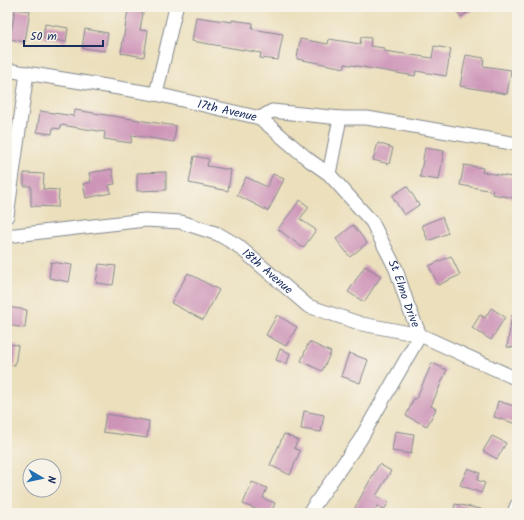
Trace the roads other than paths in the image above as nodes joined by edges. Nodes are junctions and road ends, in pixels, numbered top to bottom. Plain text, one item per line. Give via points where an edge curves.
1 (176, 7) edge
2 (7, 70) edge
3 (28, 73) junction
4 (156, 94) junction
5 (260, 118) junction
6 (340, 118) junction
7 (517, 144) edge
8 (329, 174) junction
9 (7, 216) edge
10 (7, 236) edge
11 (420, 335) junction
12 (517, 379) edge
13 (517, 505) edge
14 (309, 513) edge
15 (514, 513) edge

1 - 4 street
2 - 3 street, 17th Avenue
3 - 4 street, 17th Avenue
3 - 9 street
4 - 5 street, 17th Avenue
5 - 6 street, 17th Avenue via 272,111
5 - 8 street, St Elmo Drive
6 - 7 street, 17th Avenue via 367,118
6 - 8 street
8 - 11 street, St Elmo Drive via 372,222 396,269
10 - 11 street, 18th Avenue via 145,220 181,222 218,234 237,245 308,306 362,324
11 - 12 street, 18th Avenue
11 - 14 street, St Elmo Drive via 360,440
13 - 15 street

